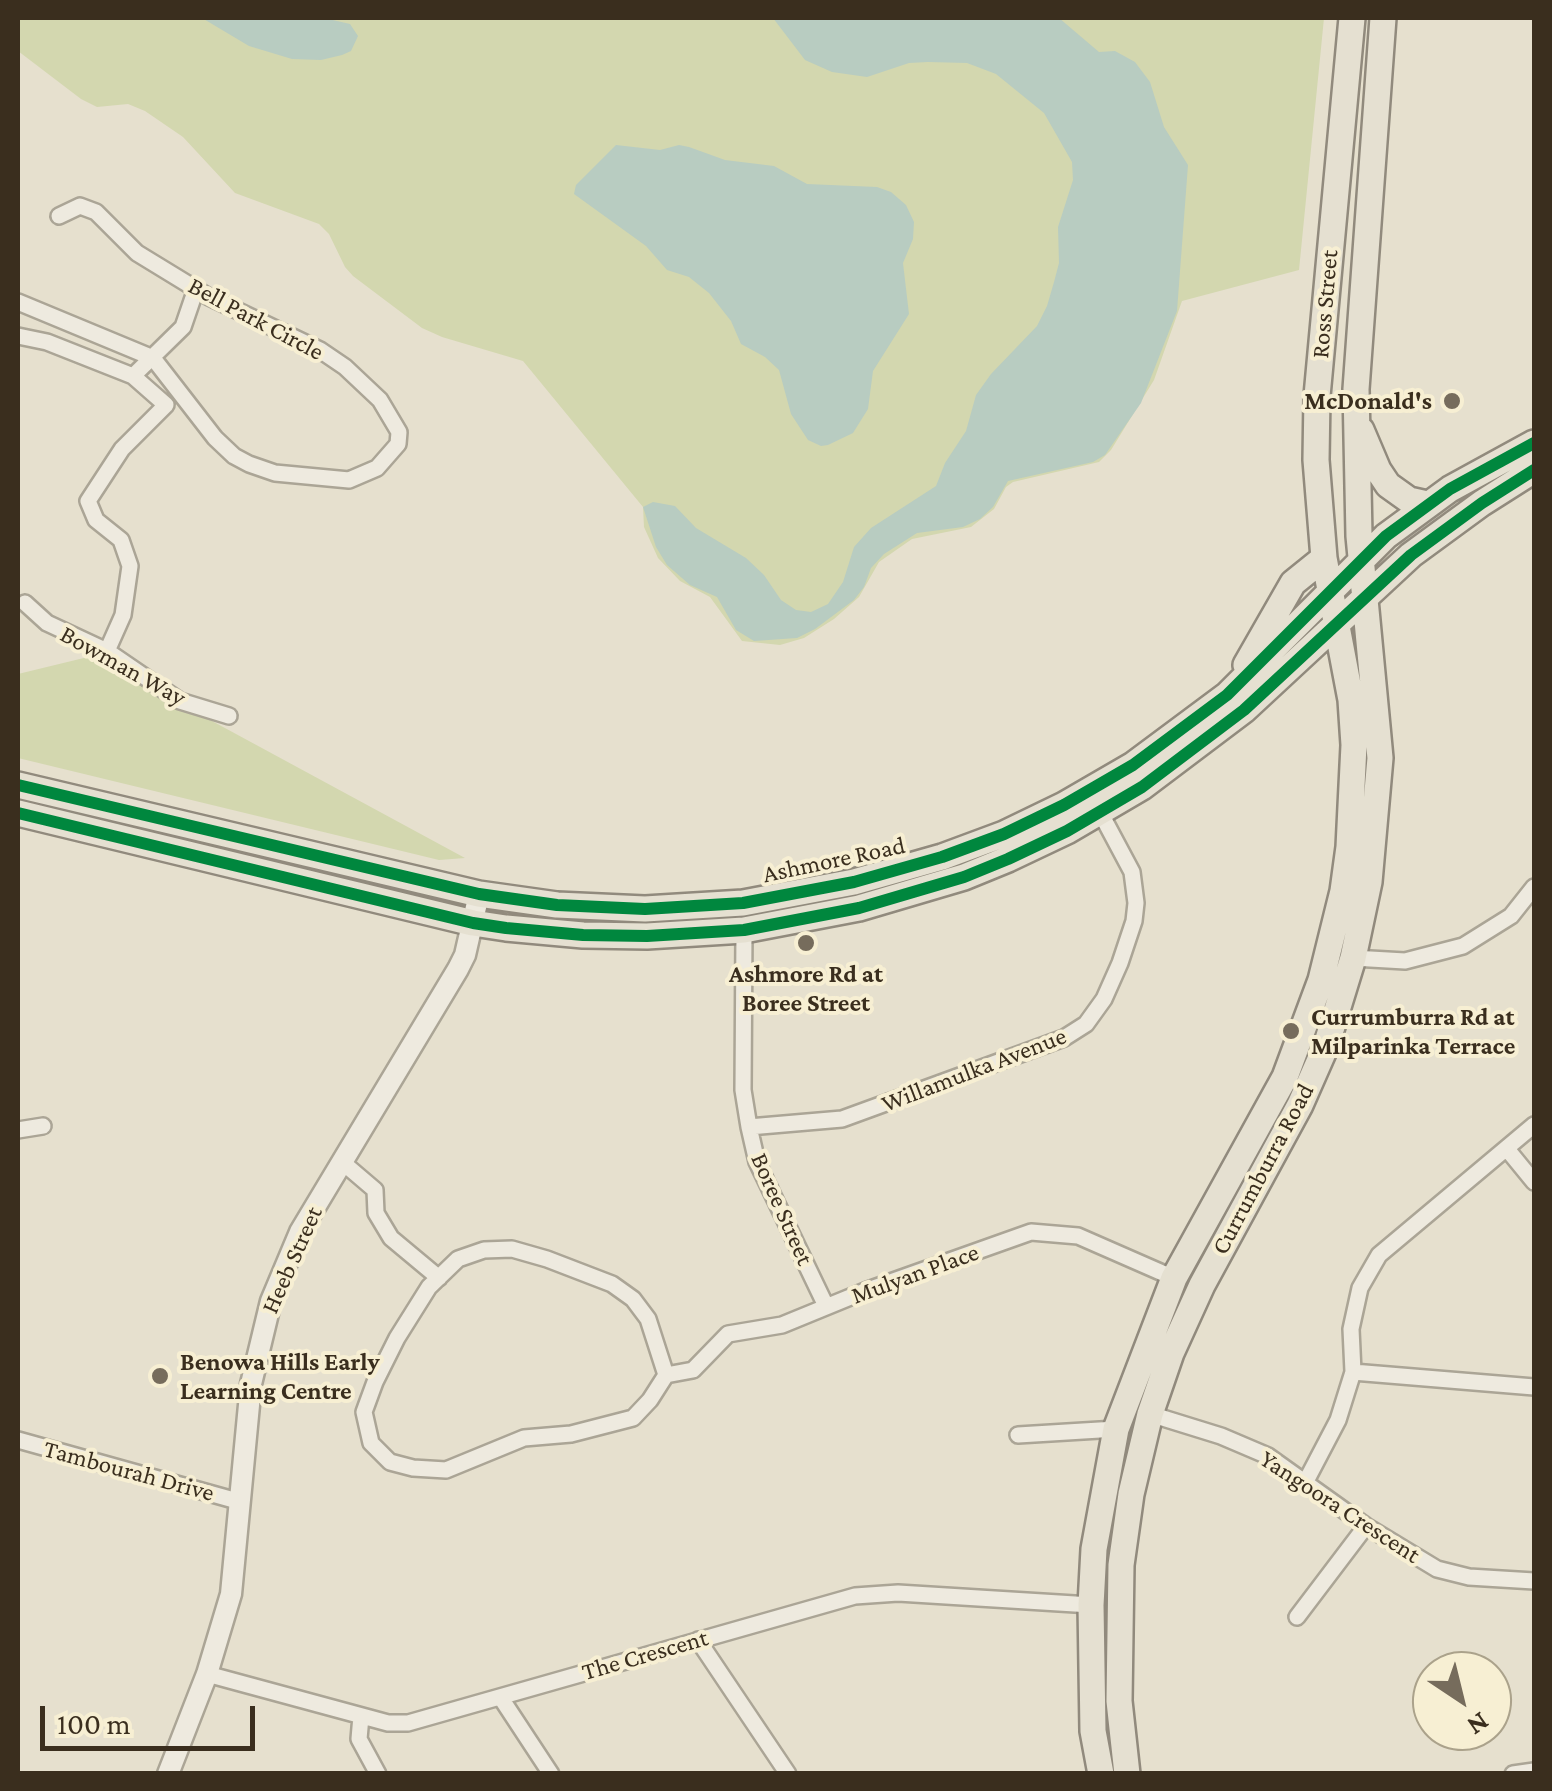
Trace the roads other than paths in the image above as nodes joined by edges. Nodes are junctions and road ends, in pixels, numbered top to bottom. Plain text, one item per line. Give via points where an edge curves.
1 (1352, 18) edge
2 (1383, 18) edge
3 (59, 216) dead end
4 (196, 289) junction
5 (18, 302) edge
6 (18, 336) edge
7 (153, 358) junction
8 (133, 376) junction
9 (1356, 416) junction
10 (1534, 442) edge
11 (1534, 470) edge
12 (1427, 504) junction
13 (1324, 558) junction
14 (1361, 558) junction
15 (1330, 591) junction
16 (1364, 596) junction
17 (25, 603) dead end
18 (1338, 622) junction
19 (107, 652) junction
20 (1227, 694) junction
21 (229, 716) dead end
22 (18, 785) edge
23 (1100, 812) junction
24 (18, 813) edge
25 (1534, 887) edge
26 (479, 894) junction
27 (474, 923) junction
28 (744, 930) junction
29 (1353, 958) junction
30 (44, 1126) dead end
31 (1534, 1126) edge
32 (750, 1127) junction
33 (18, 1130) edge
34 (1507, 1149) junction
35 (341, 1161) junction
36 (1534, 1182) edge
37 (439, 1278) junction
38 (1174, 1278) junction
39 (826, 1306) junction
40 (1353, 1372) junction
41 (666, 1375) junction
42 (1534, 1386) edge
43 (1150, 1414) junction
44 (1116, 1429) junction
45 (1018, 1435) dead end
46 (18, 1440) edge
47 (1305, 1482) junction
48 (241, 1502) junction
49 (1366, 1526) junction
50 (1534, 1581) edge
51 (1090, 1604) junction
52 (1297, 1617) dead end
53 (698, 1640) junction
54 (207, 1674) junction
55 (502, 1698) junction
56 (361, 1716) junction
57 (1534, 1770) edge
58 (168, 1774) edge
59 (378, 1774) edge
60 (551, 1774) edge
61 (788, 1774) edge
62 (1101, 1774) edge
63 (1128, 1774) edge
64 (1513, 1774) edge

1 - 13 main road, Ross Street via 1317,396
2 - 9 main road, Ross Street
3 - 4 street, Bell Park Circle via 80,206 96,212 137,253
4 - 7 street via 183,327
4 - 7 street, Bell Park Circle via 345,366 392,418 399,432 392,454 349,480 250,464 215,438
5 - 7 street, Bell Park Circle
6 - 8 street
7 - 8 street
8 - 19 street via 166,406 122,449 88,501 96,520 121,540 130,566 124,615
9 - 12 main road via 1383,480 1409,500
9 - 14 main road, Ross Street
10 - 12 main road, Ashmore Road
11 - 16 main road, Ashmore Road via 1426,542
12 - 14 main road, Ashmore Road
13 - 15 main road, Ross Street
13 - 20 main road via 1293,582
14 - 15 main road, Ashmore Road
14 - 16 main road, Currumburra Road
15 - 18 main road, Currumburra Road
15 - 20 main road, Ashmore Road
16 - 18 main road, Ashmore Road
16 - 29 main road, Currumburra Road via 1380,758 1374,846
17 - 19 street, Bowman Way via 47,623
18 - 23 main road, Ashmore Road via 1208,740
18 - 38 main road, Currumburra Road via 1354,745 1349,847 1332,938 1285,1077
19 - 21 street, Bowman Way via 180,700
20 - 26 main road, Ashmore Road via 1158,748 1064,805 905,869 743,902 645,909
22 - 26 main road, Ashmore Road
23 - 28 main road, Ashmore Road via 1036,848 949,882
23 - 32 street, Willamulka Avenue via 1132,872 1136,903 1120,963 1086,1024 842,1120
24 - 27 main road, Ashmore Road
25 - 29 street via 1511,916 1463,946 1405,960
26 - 27 street, Heeb Street
27 - 28 main road, Ashmore Road via 583,935
27 - 35 street, Heeb Street via 458,968
28 - 32 street, Boree Street
29 - 43 main road, Currumburra Road via 1312,1079 1202,1285
30 - 33 street
31 - 34 street
32 - 39 street, Boree Street via 757,1162
34 - 36 street
34 - 40 street via 1379,1255 1360,1288
35 - 37 street via 374,1190 376,1213 392,1238
35 - 48 street, Heeb Street via 300,1232 262,1331
37 - 41 street, Mulyan Place via 458,1259 512,1250 612,1284 648,1320
37 - 41 street, Mulyan Place via 397,1338 364,1412 371,1442 390,1462 446,1470 524,1438 633,1418
38 - 39 street, Mulyan Place via 1078,1236 1031,1232
38 - 44 main road, Currumburra Road
39 - 41 street, Mulyan Place via 782,1325 728,1334 694,1370
40 - 42 street
40 - 47 street via 1338,1420
43 - 47 street, Yangoora Crescent via 1268,1456
43 - 63 main road, Currumburra Road via 1121,1565 1119,1700
44 - 45 street
44 - 51 main road, Currumburra Road
46 - 48 street, Tambourah Drive
47 - 49 street, Yangoora Crescent
48 - 54 street, Heeb Street via 231,1594
49 - 50 street, Yangoora Crescent via 1437,1569
49 - 52 street
51 - 53 street, The Crescent via 876,1593
51 - 62 main road, Currumburra Road via 1093,1731
53 - 55 street, The Crescent
53 - 61 street
54 - 56 street, The Crescent
54 - 58 street, Heeb Street
55 - 56 street, The Crescent via 408,1723
55 - 60 street
56 - 59 street via 360,1738
57 - 64 street

